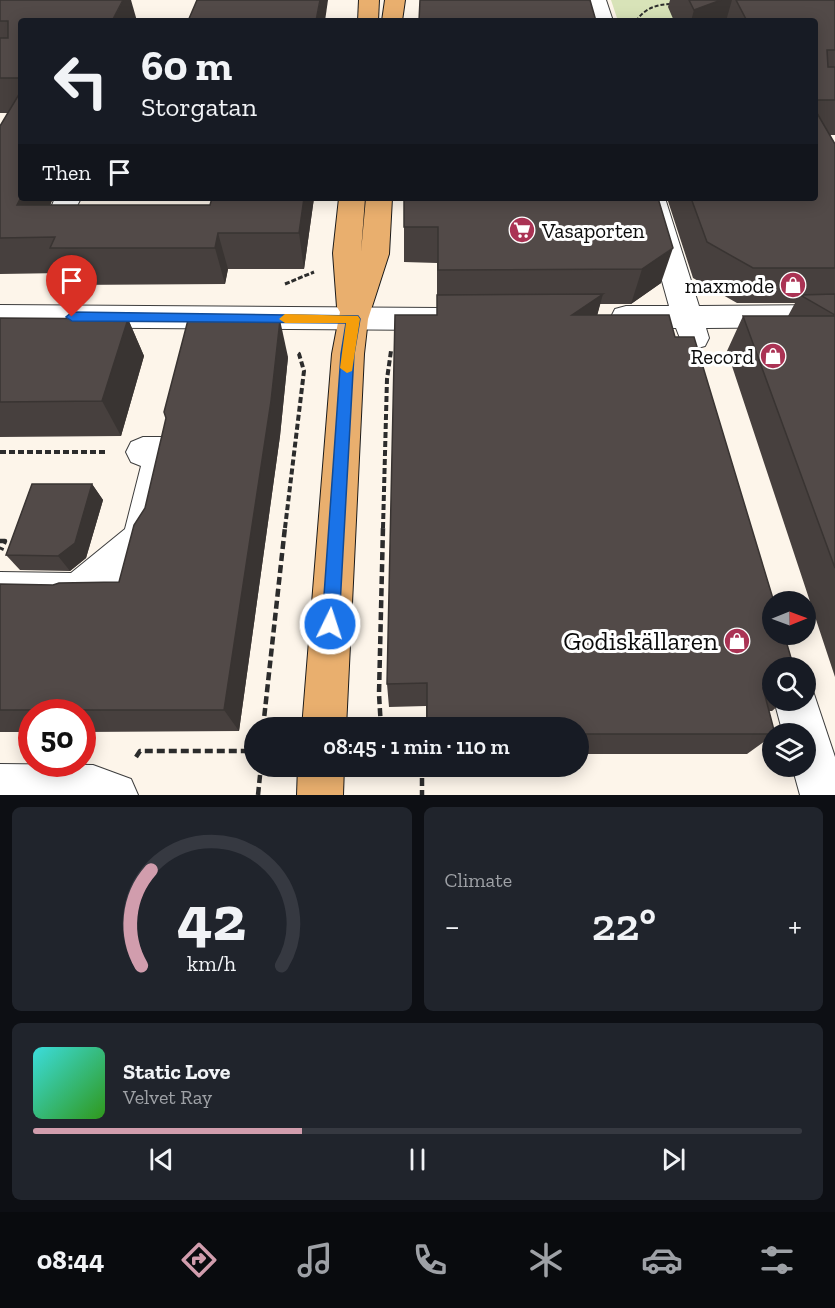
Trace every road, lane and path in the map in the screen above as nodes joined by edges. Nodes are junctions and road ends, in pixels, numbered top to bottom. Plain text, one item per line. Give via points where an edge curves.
1 (369, 0) edge
2 (394, 0) edge
3 (596, 0) edge
4 (656, 0) edge
5 (675, 4) dead end
6 (658, 5) junction
7 (368, 18) edge
8 (392, 18) edge
9 (602, 18) edge
10 (638, 18) edge
11 (352, 201) edge
12 (378, 201) edge
13 (653, 201) edge
14 (0, 316) edge
15 (835, 316) edge
16 (688, 317) junction
17 (598, 318) edge
18 (353, 319) junction
19 (470, 319) edge
20 (299, 354) dead end
21 (389, 355) dead end
22 (701, 363) edge
23 (0, 452) edge
24 (130, 452) joint
25 (0, 541) edge
26 (0, 554) edge
27 (0, 591) edge
28 (264, 717) edge
29 (325, 717) edge
30 (380, 717) edge
31 (244, 751) edge
32 (816, 771) edge
33 (260, 777) edge
34 (321, 777) edge
35 (422, 777) edge
36 (0, 787) edge
37 (113, 794) edge
38 (258, 795) edge
39 (320, 795) edge
40 (422, 795) edge
41 (823, 795) edge

1 - 7 main road
2 - 8 main road
3 - 9 street
4 - 6 path
5 - 6 path
6 - 10 path via 641,12
11 - 18 main road via 347,253
12 - 18 main road via 375,254
13 - 16 street
14 - 18 street
15 - 16 street
16 - 17 street
16 - 22 street
18 - 19 street
18 - 29 main road
20 - 28 path via 304,371
21 - 30 path
23 - 24 path
24 - 27 street via 162,452 142,539 78,592
25 - 26 path via 5,541
31 - 37 path via 140,751
32 - 41 street
33 - 38 path
34 - 39 main road
35 - 40 path
36 - 37 street via 93,788

